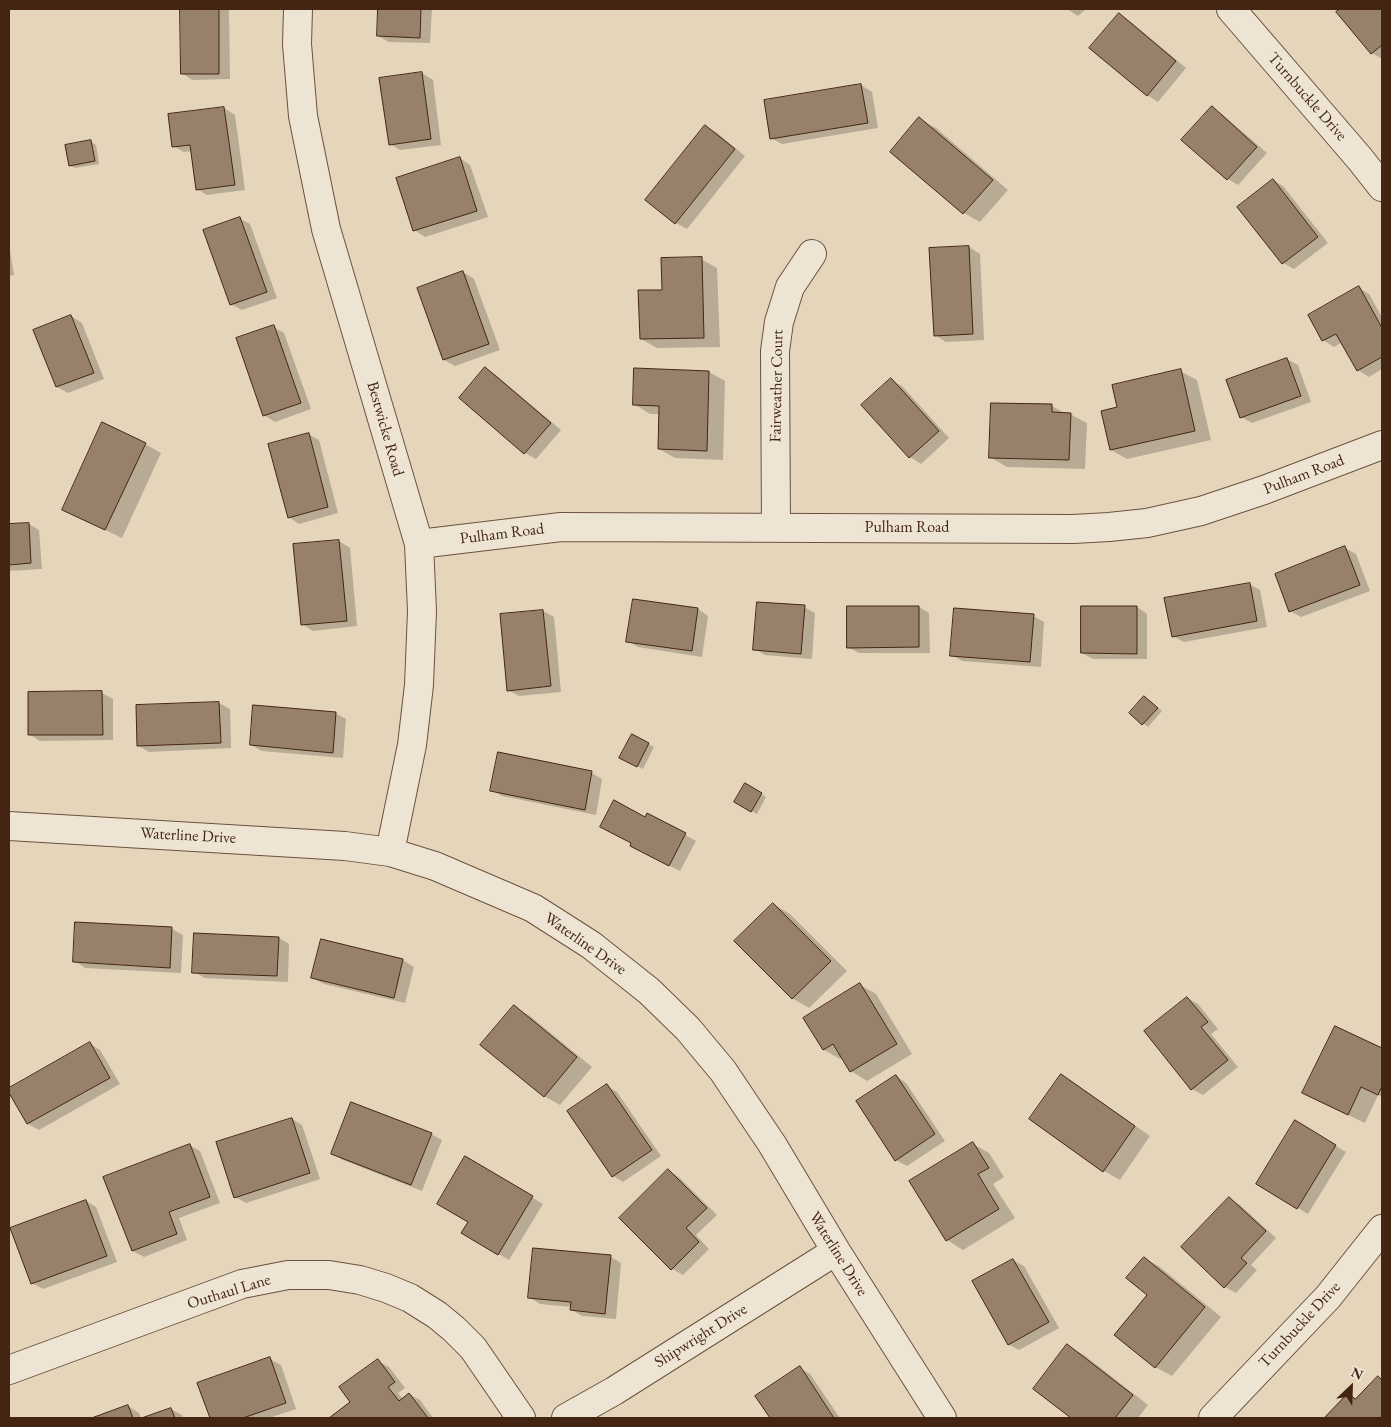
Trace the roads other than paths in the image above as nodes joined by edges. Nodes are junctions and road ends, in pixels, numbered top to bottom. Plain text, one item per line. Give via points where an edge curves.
1 (298, 9) edge
2 (1231, 9) edge
3 (1382, 187) edge
4 (812, 254) dead end
5 (1382, 445) edge
6 (776, 528) junction
7 (419, 544) junction
8 (9, 826) edge
9 (390, 852) junction
10 (1382, 1229) edge
11 (836, 1251) junction
12 (9, 1370) edge
13 (522, 1418) edge
14 (566, 1418) edge
15 (942, 1418) edge
16 (1213, 1418) edge

1 - 7 street, Bestwicke Road via 303,116 326,229
2 - 3 street, Turnbuckle Drive
4 - 6 street, Fairweather Court via 790,287 778,322 775,351
5 - 6 street, Pulham Road via 1201,511 1147,523 1073,528
6 - 7 street, Pulham Road via 561,527
7 - 9 street, Bestwicke Road via 422,611 419,685 412,745
8 - 9 street, Waterline Drive via 344,846
9 - 11 street, Waterline Drive via 435,866 533,908 591,945 650,991 723,1071 772,1144
10 - 16 street, Turnbuckle Drive via 1328,1296
11 - 14 street, Shipwright Drive
11 - 15 street, Waterline Drive
12 - 13 street, Outhaul Lane via 242,1284 288,1275 329,1275 386,1288 410,1298 437,1316 473,1348

